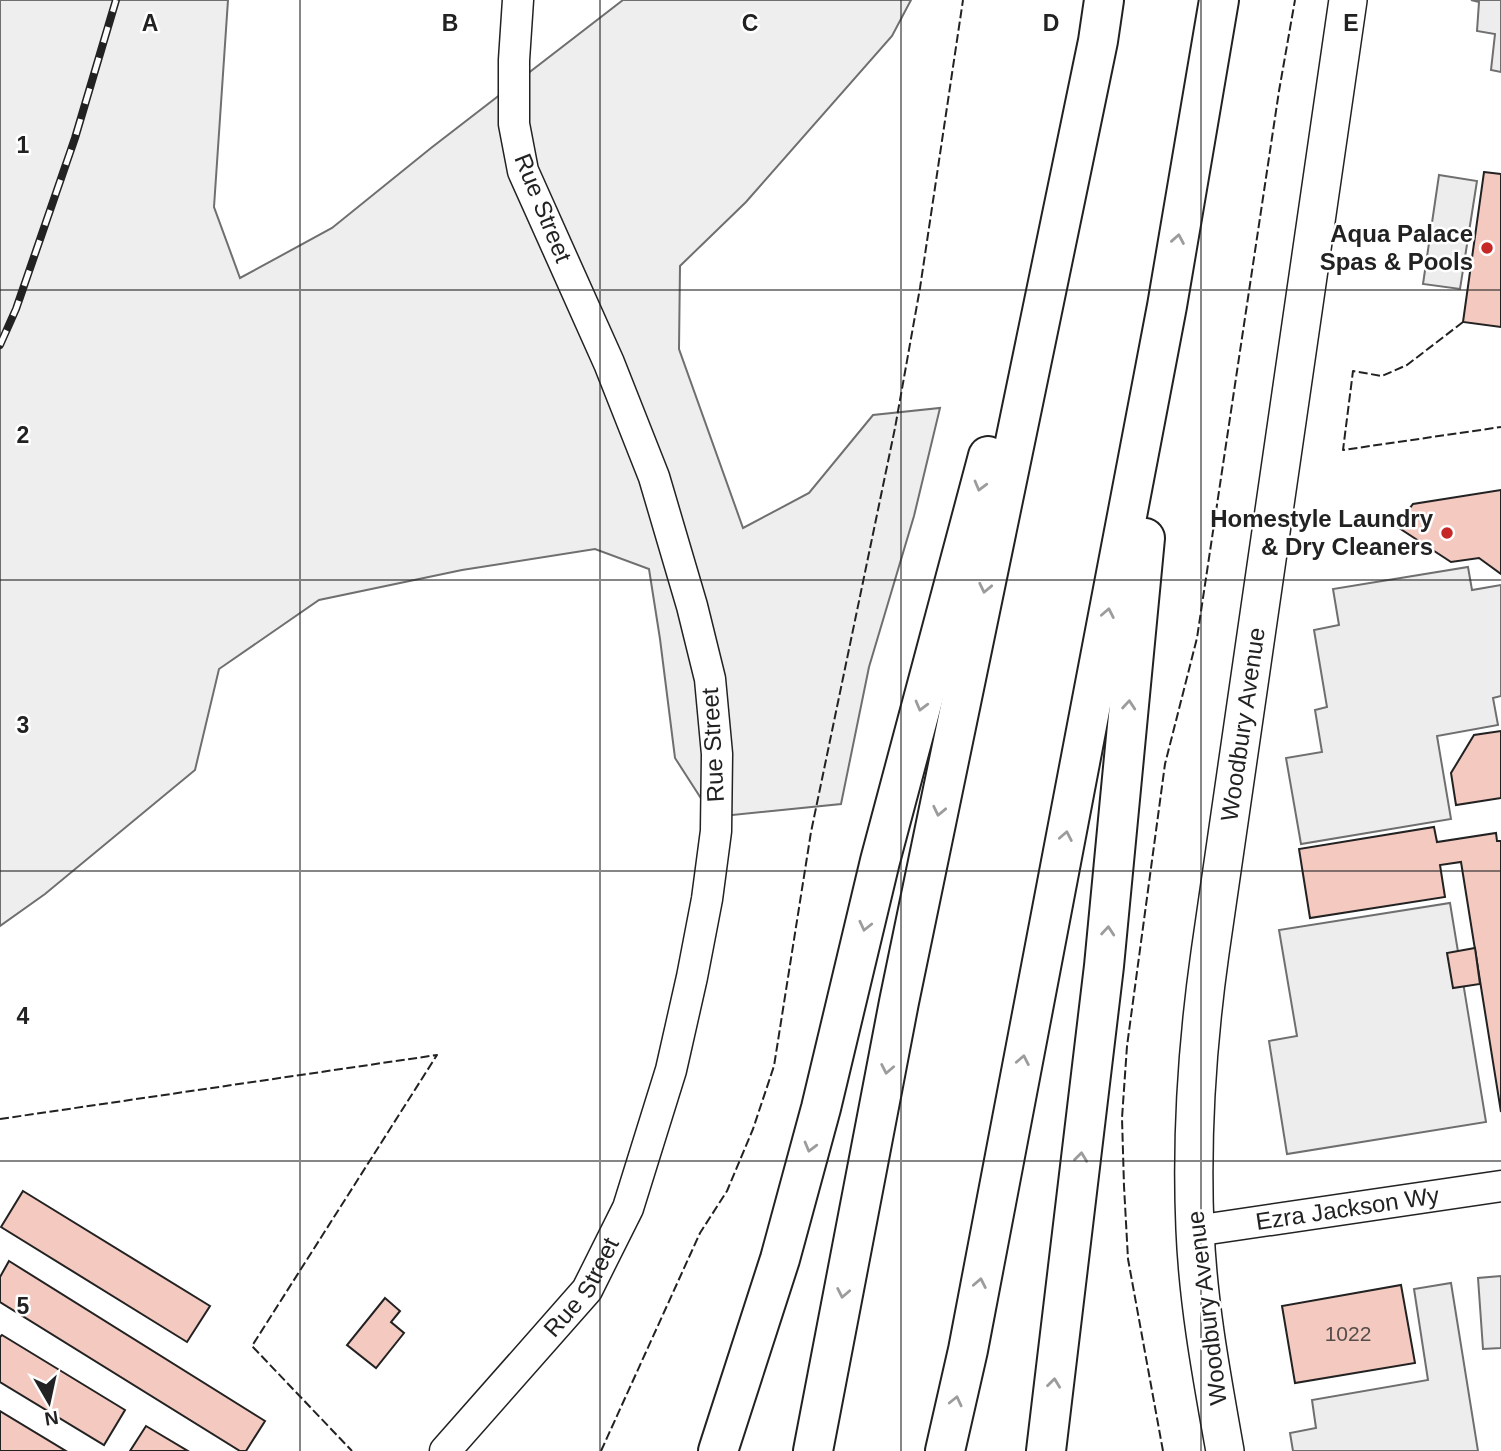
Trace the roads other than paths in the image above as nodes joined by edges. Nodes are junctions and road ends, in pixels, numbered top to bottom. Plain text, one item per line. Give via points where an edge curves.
1 (519, 0) edge
2 (1104, 0) edge
3 (1219, 0) edge
4 (1348, 0) edge
5 (1098, 41) junction
6 (1167, 306) junction
7 (1501, 1186) edge
8 (1195, 1231) junction
9 (445, 1451) edge
10 (718, 1451) edge
11 (813, 1451) edge
12 (944, 1451) edge
13 (1046, 1451) edge
14 (1225, 1451) edge

1 - 9 street, Rue Street via 514,124 523,170 654,477 692,606 710,679 717,754 716,831 707,899 671,1070 628,1208 587,1290
2 - 5 highway
6 -> 3 highway
4 - 8 main road, Woodbury Avenue via 1204,999 1195,1102
5 -> 10 highway via 880,861 821,1108 780,1259
5 -> 11 highway via 900,1002
12 -> 6 highway via 968,1350
13 -> 6 highway via 1104,966
7 - 8 street, Ezra Jackson Wy
8 - 14 main road, Woodbury Avenue via 1200,1297

